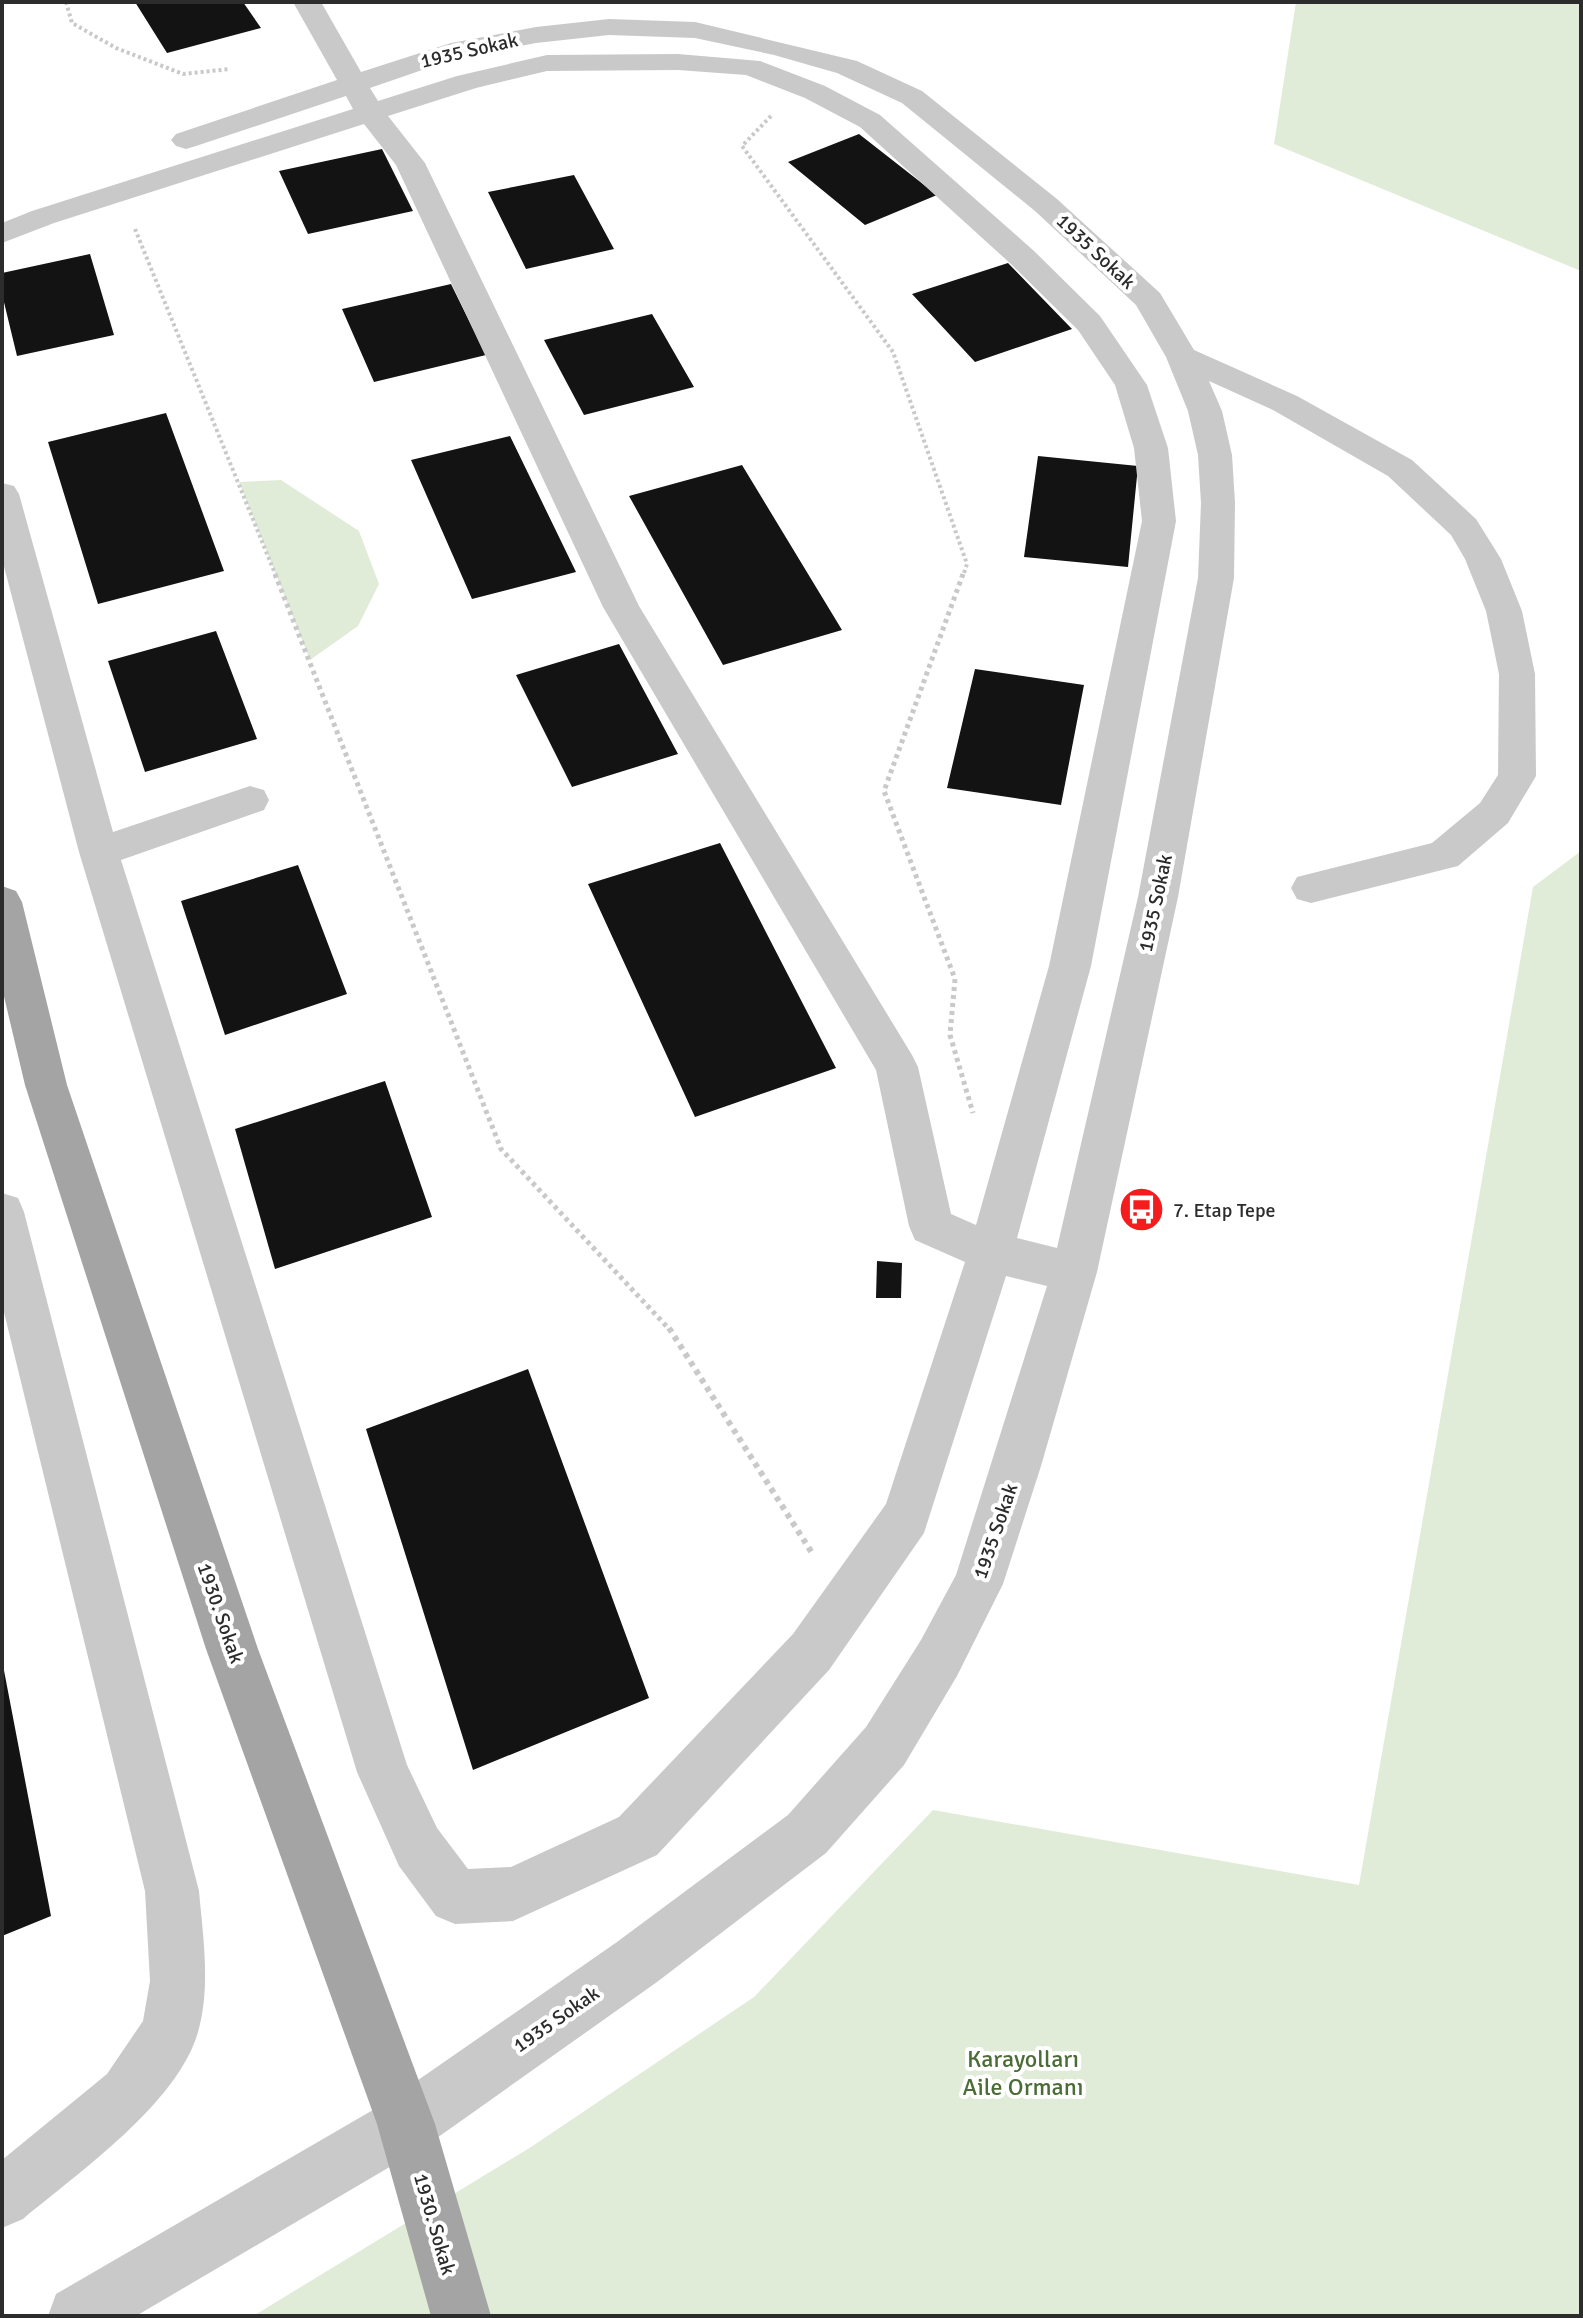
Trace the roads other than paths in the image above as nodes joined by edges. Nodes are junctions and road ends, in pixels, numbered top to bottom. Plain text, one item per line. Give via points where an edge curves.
1 (308, 2) edge
2 (847, 67) junction
3 (807, 89) junction
4 (362, 98) junction
5 (2, 202) edge
6 (2, 234) edge
7 (1182, 357) junction
8 (2, 494) edge
9 (250, 800) dead end
10 (99, 852) junction
11 (1311, 888) dead end
12 (2, 902) edge
13 (2, 1212) edge
14 (991, 1252) junction
15 (1074, 1272) junction
16 (406, 2124) junction
17 (2, 2198) edge
18 (78, 2316) edge
19 (461, 2316) edge

1 - 4 street
2 - 3 street
2 - 4 street, 1935 Sokak via 695,30 609,27 451,51
2 - 7 street, 1935 Sokak via 912,97 1046,205 1149,300
3 - 4 street via 750,67 547,63
3 - 14 street via 870,121 1089,323 1131,385 1151,448 1159,521 1070,966
4 - 5 street, 1935 Sokak
4 - 6 street
4 - 14 street via 410,163 621,607 897,1067 931,1226
7 - 11 street via 1285,403 1400,468 1464,527 1504,611 1517,674 1517,776 1494,813 1444,855
7 - 15 street, 1935 Sokak via 1205,411 1215,455 1216,578 1158,897
8 - 10 street
9 - 10 street
10 - 14 street via 383,1772 418,1847 455,1897 513,1894 638,1836 811,1652 907,1516
12 - 16 main road, 1930. Sokak via 60,1130 232,1649
13 - 17 street via 172,1891 178,1981 170,2032 127,2094
14 - 15 street
15 - 16 street, 1935 Sokak via 978,1584 885,1746 807,1834 637,1962
16 - 18 street, 1935 Sokak
16 - 19 main road, 1930. Sokak

